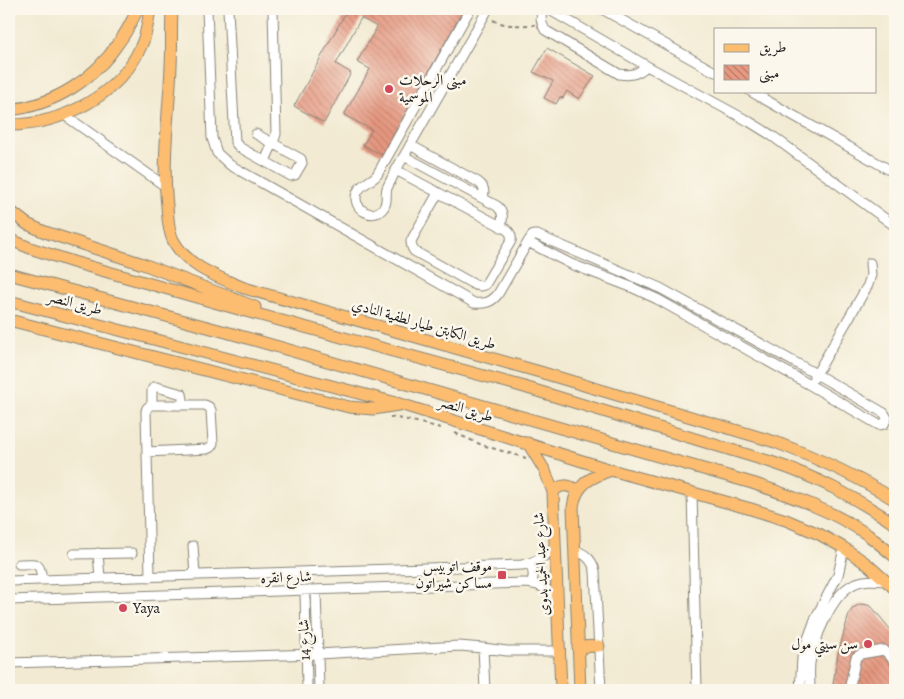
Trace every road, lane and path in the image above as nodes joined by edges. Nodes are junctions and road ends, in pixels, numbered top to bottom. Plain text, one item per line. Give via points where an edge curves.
1 (138, 9) edge
2 (150, 9) edge
3 (172, 9) edge
4 (207, 9) edge
5 (228, 9) edge
6 (273, 9) edge
7 (470, 9) edge
8 (542, 9) edge
9 (548, 9) edge
10 (602, 9) edge
11 (486, 12) edge
12 (542, 25) junction
13 (647, 66) junction
14 (714, 71) edge
15 (752, 92) edge
16 (9, 110) edge
17 (63, 114) junction
18 (9, 125) edge
19 (256, 134) dead end
20 (273, 143) junction
21 (410, 145) junction
22 (404, 156) junction
23 (438, 160) junction
24 (265, 161) junction
25 (396, 170) junction
26 (432, 171) junction
27 (895, 173) edge
28 (164, 186) junction
29 (438, 192) junction
30 (483, 198) junction
31 (9, 210) edge
32 (500, 226) junction
33 (895, 226) edge
34 (9, 239) edge
35 (528, 242) junction
36 (190, 259) junction
37 (870, 263) dead end
38 (168, 273) junction
39 (9, 274) edge
40 (9, 301) edge
41 (267, 316) junction
42 (9, 320) edge
43 (816, 374) junction
44 (810, 385) junction
45 (400, 404) junction
46 (152, 405) junction
47 (184, 405) junction
48 (528, 444) junction
49 (146, 452) junction
50 (611, 470) junction
51 (577, 491) junction
52 (553, 492) junction
53 (692, 493) junction
54 (895, 500) edge
55 (895, 524) edge
56 (193, 546) dead end
57 (555, 546) junction
58 (844, 548) junction
59 (575, 550) junction
60 (132, 552) dead end
61 (98, 553) junction
62 (74, 554) dead end
63 (895, 557) edge
64 (529, 563) junction
65 (19, 564) dead end
66 (196, 575) junction
67 (150, 577) junction
68 (100, 578) junction
69 (42, 580) junction
70 (9, 581) edge
71 (886, 581) junction
72 (531, 583) junction
73 (895, 589) edge
74 (305, 590) junction
75 (316, 590) junction
76 (9, 600) edge
77 (558, 600) junction
78 (599, 646) junction
79 (578, 647) junction
80 (483, 648) junction
81 (560, 651) junction
82 (307, 654) junction
83 (318, 654) junction
84 (895, 661) edge
85 (9, 663) edge
86 (308, 690) edge
87 (319, 690) edge
88 (485, 690) edge
89 (562, 690) edge
90 (580, 690) edge
91 (601, 690) edge
92 (697, 690) edge
93 (800, 690) edge
94 (810, 690) edge
95 (849, 690) edge

1 - 16 main road via 113,50 87,78 42,103
2 - 17 main road via 142,46 123,75 113,86 83,106
3 - 28 main road, طريق الكابتن طيار لطفية النادي
4 - 35 street via 212,138 217,153 230,165 474,303 494,299
5 - 24 street via 234,139 239,147
6 - 20 street via 276,129
7 - 25 street via 377,175 359,190 356,198 361,210 369,214 382,210
8 - 12 street
9 - 13 street
10 - 14 street
11 - 12 path via 498,23
11 - 21 street
12 - 13 street via 550,34 619,74 628,76
13 - 33 street via 771,135
15 - 27 street
17 - 18 main road via 38,122
17 - 28 street
19 - 20 street
20 - 24 street
20 - 24 street via 301,159 302,163 292,176
21 - 22 street
21 - 23 street
22 - 25 street
22 - 26 street
23 - 26 street
23 - 30 street via 481,184 485,191
25 - 29 street
26 - 30 street
28 - 36 main road, طريق الكابتن طيار لطفية النادي via 169,229 173,240
29 - 32 street
29 - 32 street via 411,245 414,251 478,286 488,282 511,241 509,232
30 - 32 street via 500,208 503,216
31 - 38 main road via 27,224 45,232
34 - 41 main road via 73,262
35 - 43 street via 535,235 660,288
35 - 44 street via 571,264 657,299
36 - 38 main road via 184,270
36 - 54 main road, طريق الكابتن طيار لطفية النادي via 214,276 244,288 775,442 838,468
37 - 43 street via 868,285
38 - 41 main road via 252,306
39 - 63 main road, طريق النصر via 226,332 752,483 792,496 831,514 867,535
40 - 45 main road, طريق النصر
41 - 55 main road via 521,386 796,470 833,487
42 - 45 main road via 349,407 373,409
43 - 44 street
43 - 44 street via 884,413 887,418 884,424 879,425
45 - 48 main road, طريق النصر
46 - 47 street
46 - 47 street via 154,387 182,394
46 - 49 street via 146,412
47 - 49 street via 210,408 211,447
48 - 50 main road, طريق النصر
48 - 52 main road, شارع عبد الحميد بدوى via 545,471
49 - 67 street
50 - 51 main road via 598,474
50 - 53 main road, طريق النصر
51 - 52 main road via 567,486
51 - 59 main road via 573,507
52 - 57 main road, شارع عبد الحميد بدوى
53 - 58 main road, طريق النصر via 786,520
53 - 92 street
56 - 66 street
57 - 64 street, شارع انقره via 544,557
57 - 77 main road, شارع عبد الحميد بدوى
58 - 71 main road, طريق النصر
58 - 93 street via 838,576 806,644
59 - 78 street via 590,559 595,571
59 - 79 main road
60 - 61 street
61 - 62 street
61 - 68 street
64 - 66 street, شارع انقره
64 - 72 street via 534,574
65 - 69 street via 38,565
66 - 67 street, شارع انقره
67 - 68 street, شارع انقره
68 - 69 street, شارع انقره
69 - 70 street, شارع انقره
71 - 73 main road, طريق النصر
71 - 94 street via 865,580 852,584 840,594 814,649 810,664
72 - 75 street, شارع انقره
72 - 77 street via 546,589
74 - 75 street, شارع انقره
74 - 76 street, شارع انقره
74 - 82 street, شارع 14
75 - 83 street, شارع 14
77 - 81 main road, شارع عبد الحميد بدوى
78 - 79 main road
78 - 91 street
79 - 90 main road
80 - 81 street
80 - 83 street via 460,646
80 - 88 street
81 - 89 main road, شارع عبد الحميد بدوى
82 - 83 street
82 - 85 street
82 - 86 street, شارع 14
83 - 87 street, شارع 14
84 - 95 street via 884,650 858,656

